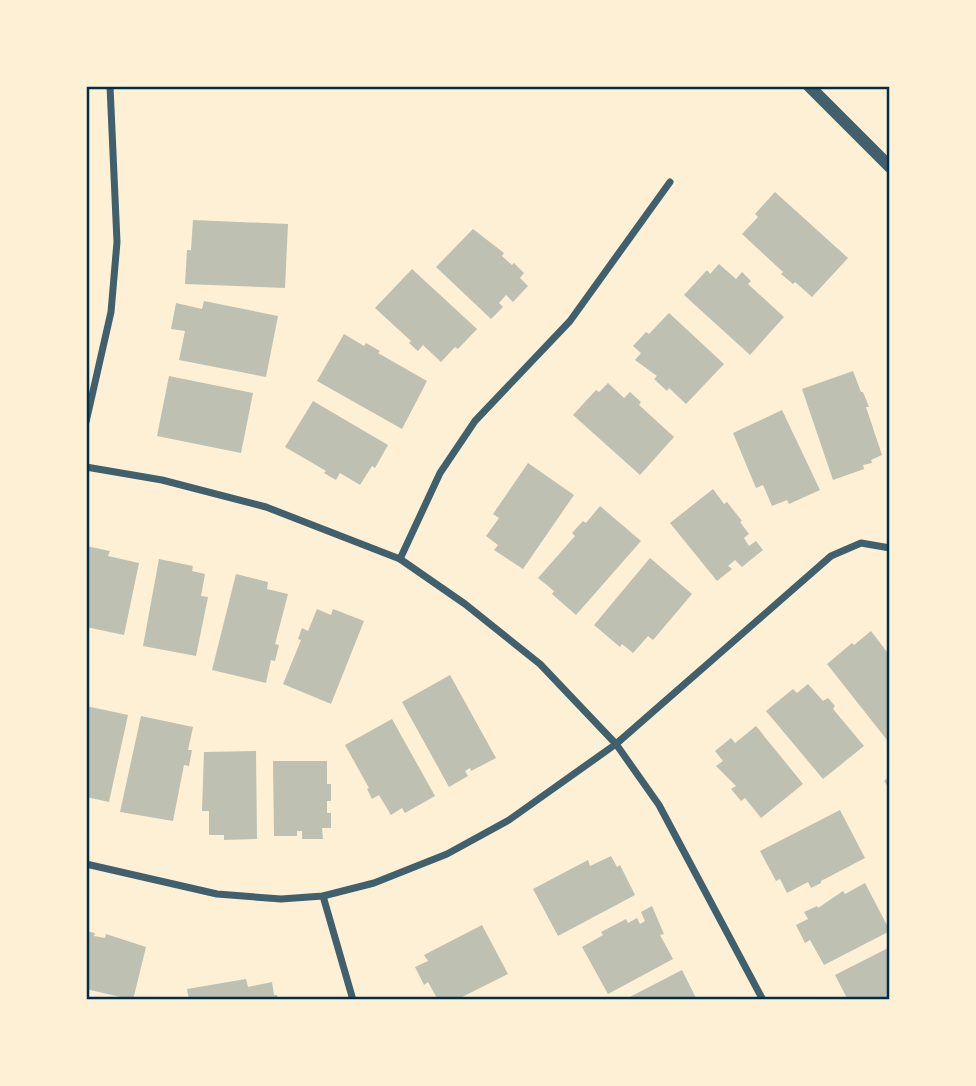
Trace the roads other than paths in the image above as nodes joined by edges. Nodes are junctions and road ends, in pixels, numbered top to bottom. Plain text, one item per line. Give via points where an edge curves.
1 (110, 86) edge
2 (809, 86) edge
3 (890, 167) edge
4 (670, 182) dead end
5 (86, 422) edge
6 (86, 467) edge
7 (890, 548) edge
8 (400, 559) junction
9 (616, 744) junction
10 (86, 864) edge
11 (323, 897) junction
12 (353, 1000) edge
13 (764, 1000) edge

1 - 5 street via 117,242 111,312
2 - 3 street
4 - 8 street via 570,321 475,421 440,473
6 - 8 street via 162,480 266,507
7 - 9 street via 861,543 831,556
8 - 9 street via 540,664
9 - 11 street via 509,820 447,854
9 - 13 street via 659,805
10 - 11 street via 217,894
11 - 12 street

